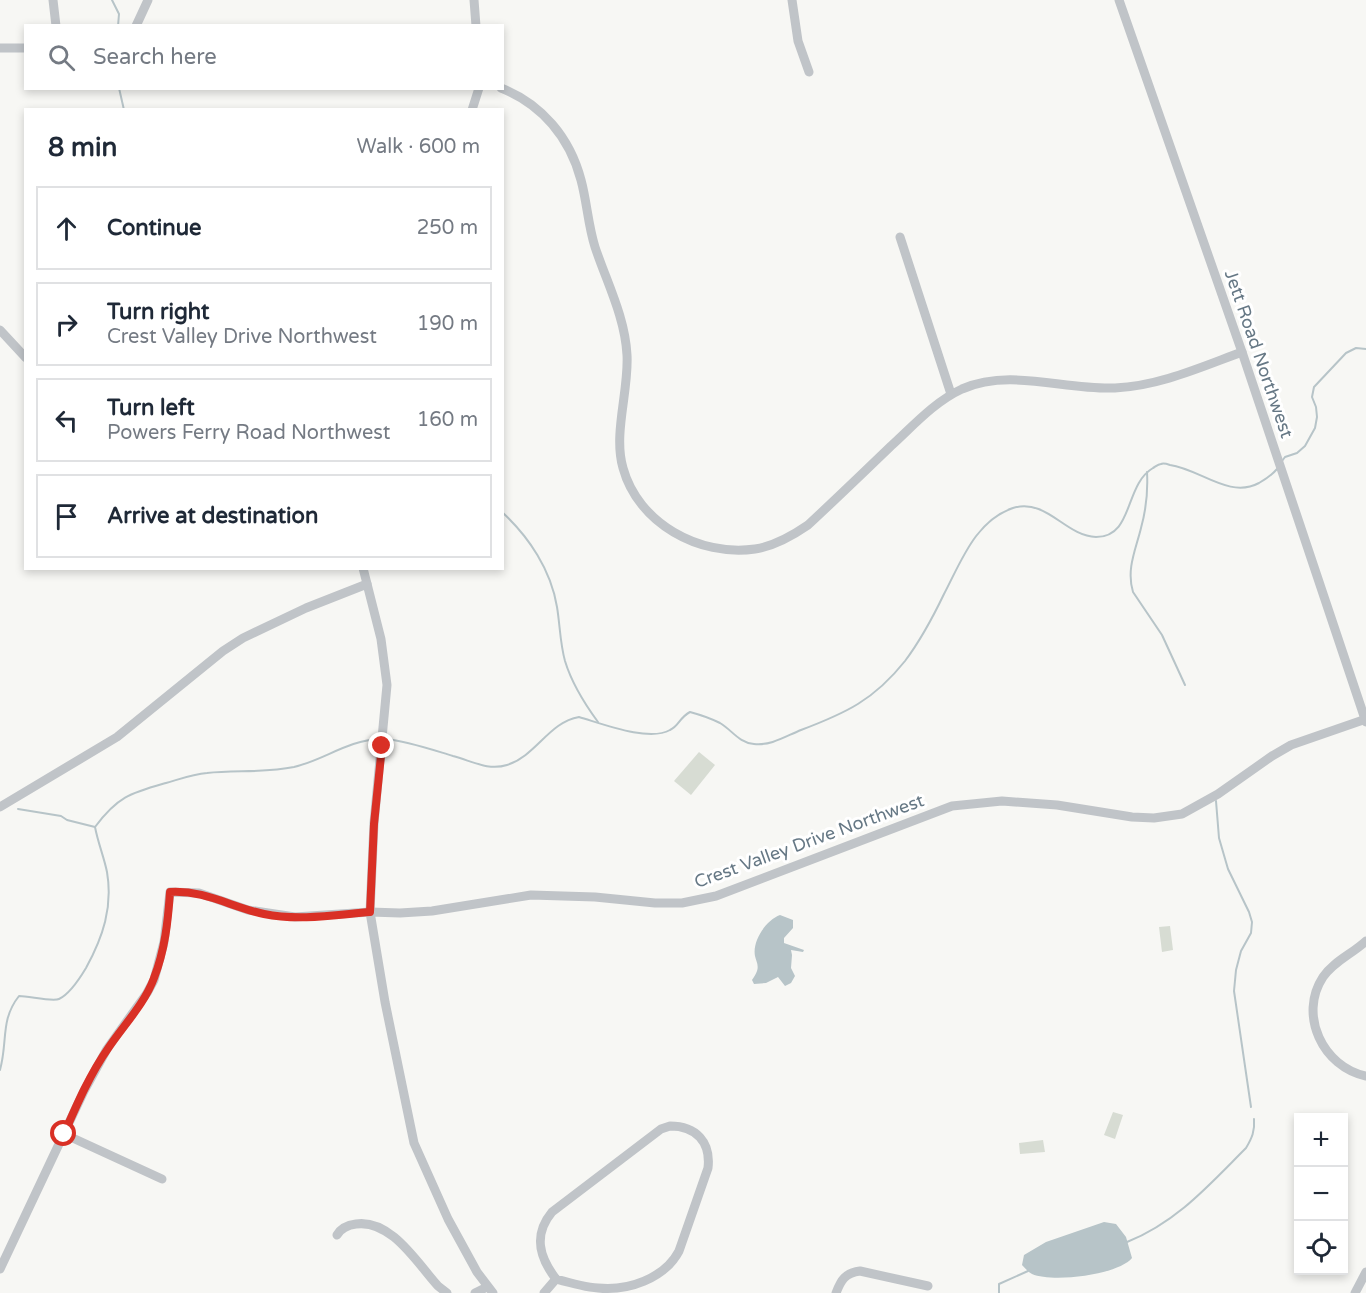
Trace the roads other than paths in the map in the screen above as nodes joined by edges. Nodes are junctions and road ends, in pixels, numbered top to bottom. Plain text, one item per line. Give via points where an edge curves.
1 (53, 0) edge
2 (148, 0) edge
3 (474, 0) edge
4 (792, 0) edge
5 (1119, 0) edge
6 (56, 24) edge
7 (137, 24) edge
8 (476, 24) edge
9 (0, 48) edge
10 (24, 48) edge
11 (809, 72) dead end
12 (478, 90) edge
13 (504, 90) edge
14 (473, 108) edge
15 (900, 237) dead end
16 (0, 330) edge
17 (1242, 352) junction
18 (24, 356) edge
19 (951, 394) junction
20 (364, 570) edge
21 (367, 584) junction
22 (1366, 720) edge
23 (0, 807) edge
24 (370, 912) junction
25 (1366, 941) edge
26 (1366, 1076) edge
27 (64, 1134) junction
28 (162, 1179) dead end
29 (337, 1235) dead end
30 (0, 1269) edge
31 (1366, 1272) edge
32 (556, 1279) junction
33 (928, 1286) dead end
34 (490, 1290) edge
35 (447, 1293) edge
36 (475, 1293) edge
37 (544, 1293) edge
38 (836, 1293) edge
39 (1355, 1293) edge

1 - 6 street
2 - 7 street
3 - 8 street
4 - 11 street via 795,27
5 - 17 street, Jett Road Northwest
9 - 10 street
12 - 14 street
13 - 19 street via 548,119 575,160 594,244 626,339 628,375 620,435 622,466 636,500 664,526 694,542 727,549 755,549 783,541 808,525
15 - 19 street
16 - 18 street
17 - 19 street via 1172,378 1136,386 1095,388 1005,379
17 - 22 street, Jett Road Northwest
20 - 21 street
21 - 23 street via 243,638 117,737
21 - 24 street via 381,639 387,685
22 - 24 street, Crest Valley Drive Northwest via 1291,745 1215,796 1173,816 1132,817 1036,802 975,803 952,806 698,901 655,903 531,895 432,911
24 - 27 street, Crest Valley Drive Northwest via 310,918 280,916 199,893 170,892 164,942 154,980 107,1049
24 - 34 street via 414,1143 448,1219
25 - 26 street via 1323,977 1313,1008 1315,1027 1328,1053 1346,1069
27 - 28 street
27 - 30 street
29 - 35 street via 355,1224 366,1223 386,1230
31 - 39 street
32 - 32 street via 539,1245 542,1227 552,1212 660,1129 681,1126 700,1136 708,1150 708,1168 679,1251 669,1267 649,1279 616,1288 595,1288
32 - 37 street
33 - 38 street via 860,1271 845,1276
34 - 36 street

